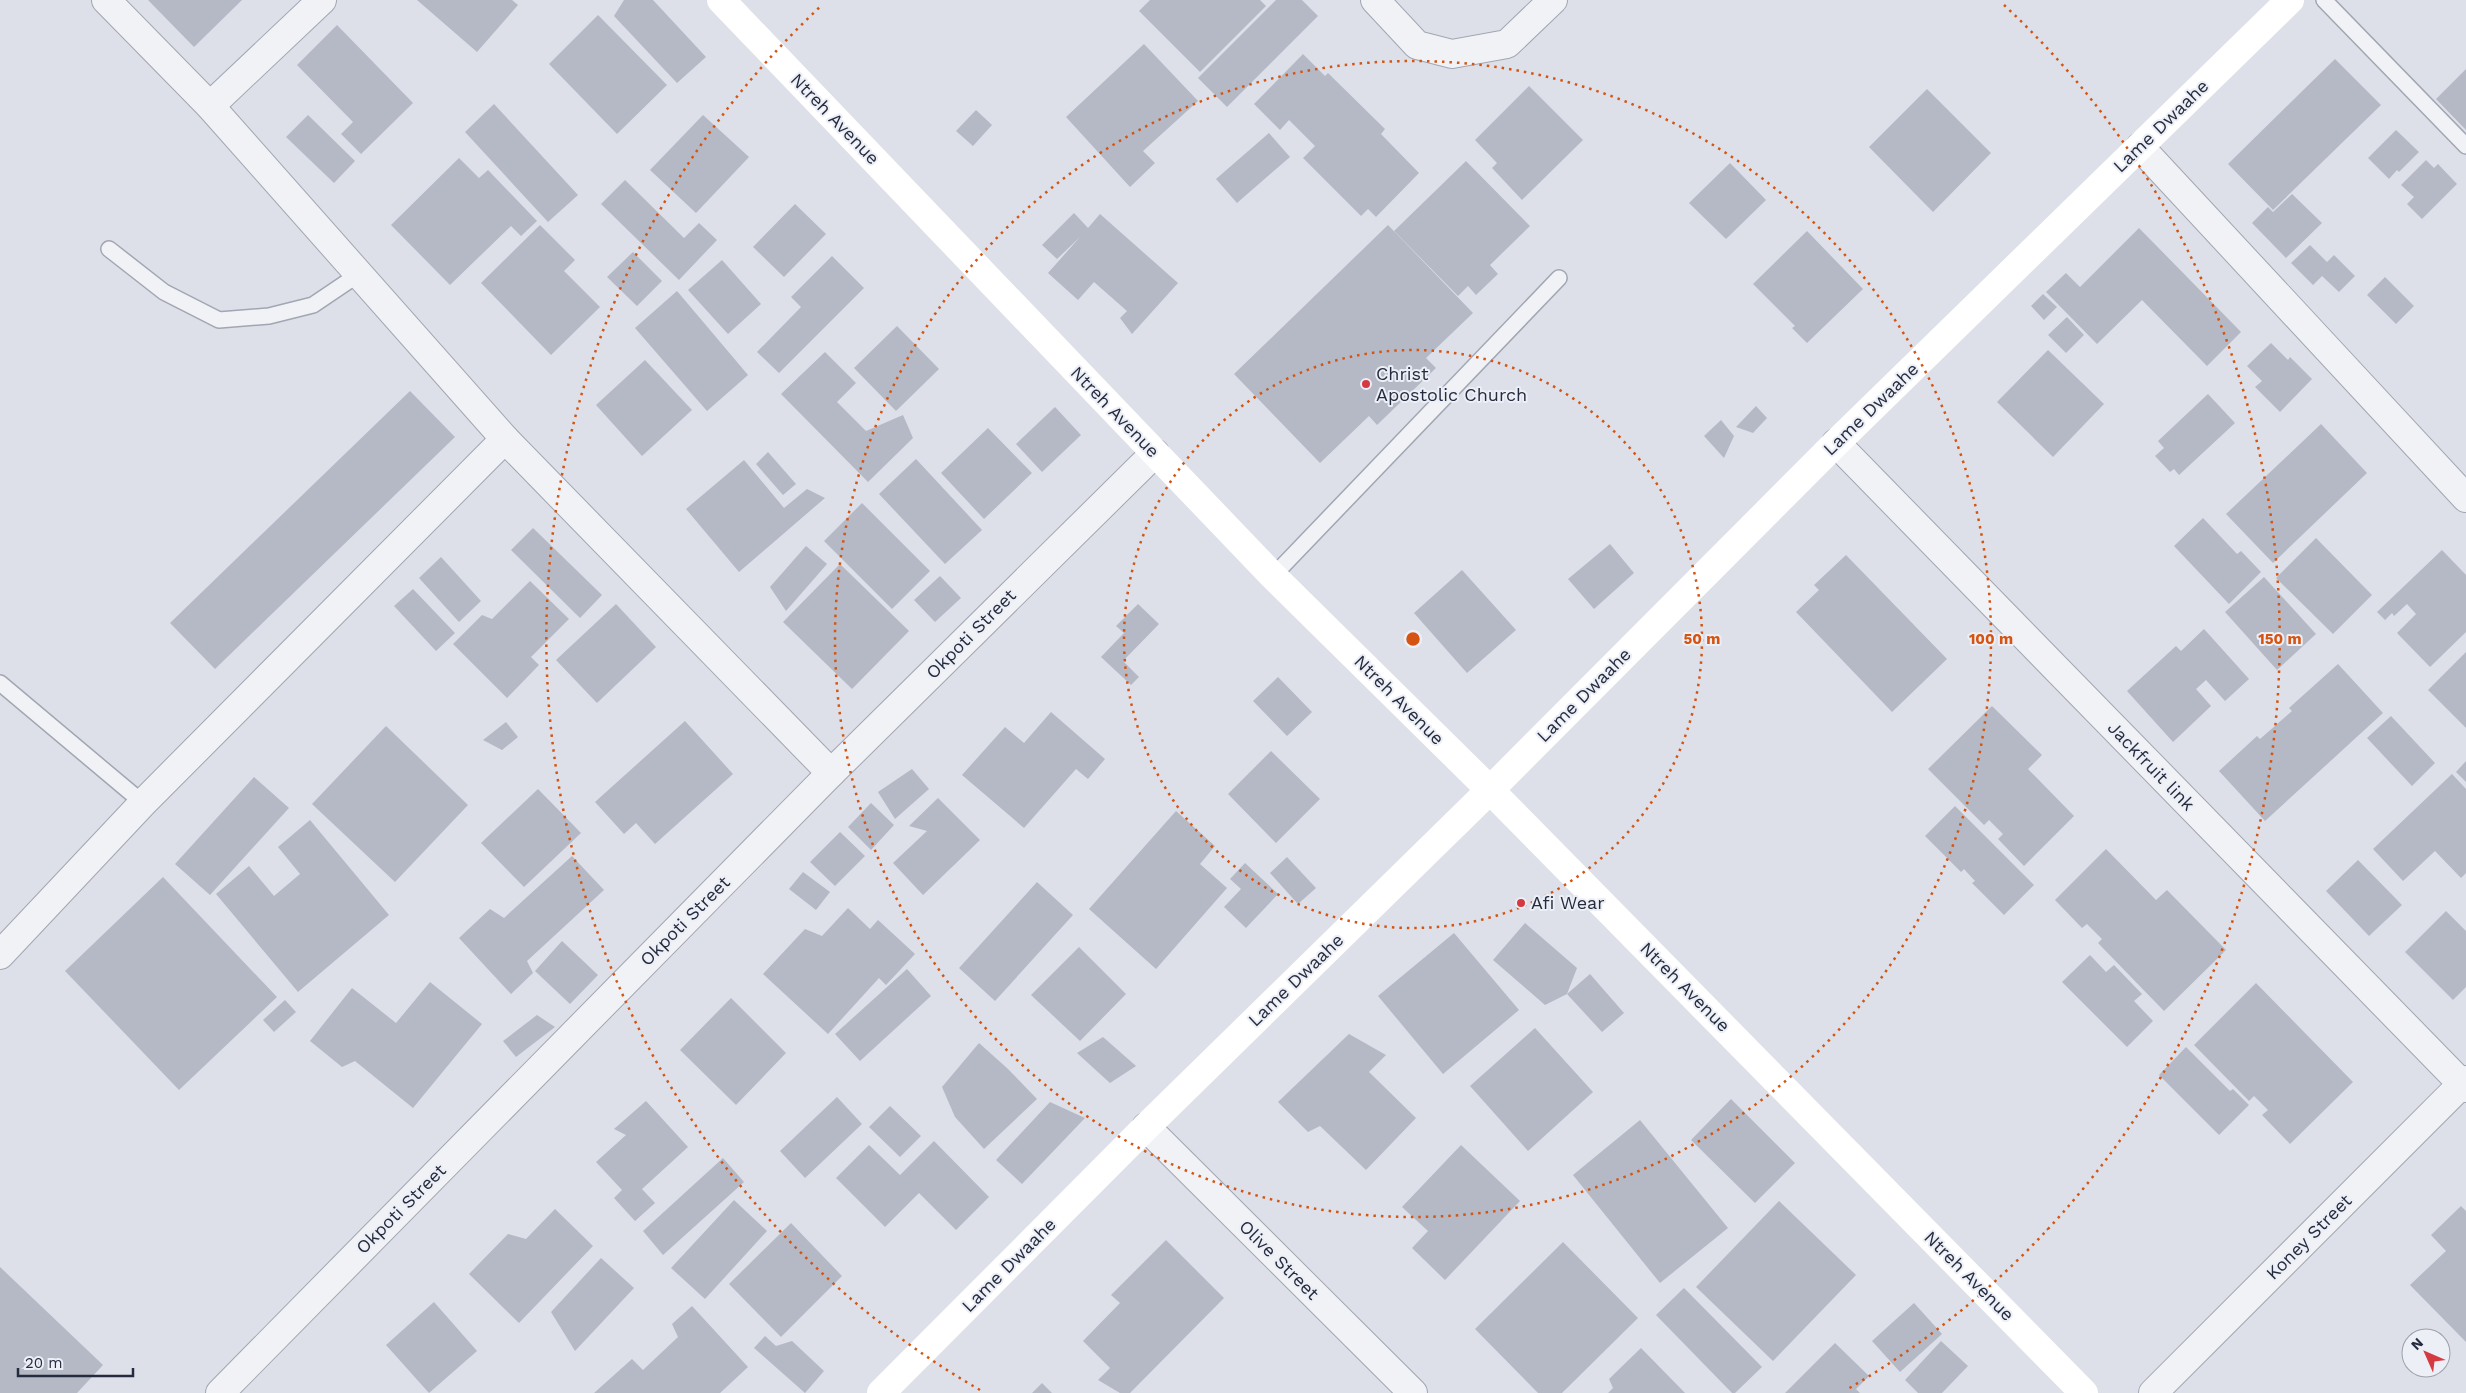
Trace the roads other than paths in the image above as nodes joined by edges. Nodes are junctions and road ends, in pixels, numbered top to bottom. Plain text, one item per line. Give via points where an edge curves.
1 (106, 0) edge
2 (322, 0) edge
3 (721, 0) edge
4 (1375, 0) edge
5 (1553, 0) edge
6 (2290, 0) edge
7 (2324, 0) edge
8 (210, 106) junction
9 (2466, 146) edge
10 (2140, 147) junction
11 (109, 249) dead end
12 (358, 274) junction
13 (1559, 278) dead end
14 (505, 439) junction
15 (1836, 443) junction
16 (1155, 453) junction
17 (2466, 498) edge
18 (1273, 576) junction
19 (0, 683) edge
20 (831, 773) junction
21 (1490, 790) junction
22 (143, 803) junction
23 (0, 956) edge
24 (2465, 1084) edge
25 (1146, 1127) junction
26 (220, 1393) edge
27 (882, 1393) edge
28 (1413, 1393) edge
29 (2084, 1393) edge
30 (2153, 1393) edge

1 - 8 street
2 - 8 street
3 - 16 street, Ntreh Avenue
4 - 5 street via 1417,45 1452,54 1507,44
6 - 10 street, Lame Dwaahe
7 - 9 lane
8 - 12 street
10 - 15 street, Lame Dwaahe
10 - 17 street
11 - 12 lane via 164,292 219,320 269,316 313,305
12 - 14 street
13 - 18 lane
14 - 20 street
14 - 22 street
15 - 21 street, Lame Dwaahe
15 - 24 street, Jackfruit link
16 - 18 street, Ntreh Avenue
16 - 20 street, Okpoti Street
18 - 21 street, Ntreh Avenue
19 - 22 lane
20 - 26 street, Okpoti Street
21 - 25 street, Lame Dwaahe
21 - 29 street, Ntreh Avenue
22 - 23 street
24 - 30 street, Koney Street
25 - 27 street, Lame Dwaahe
25 - 28 street, Olive Street

